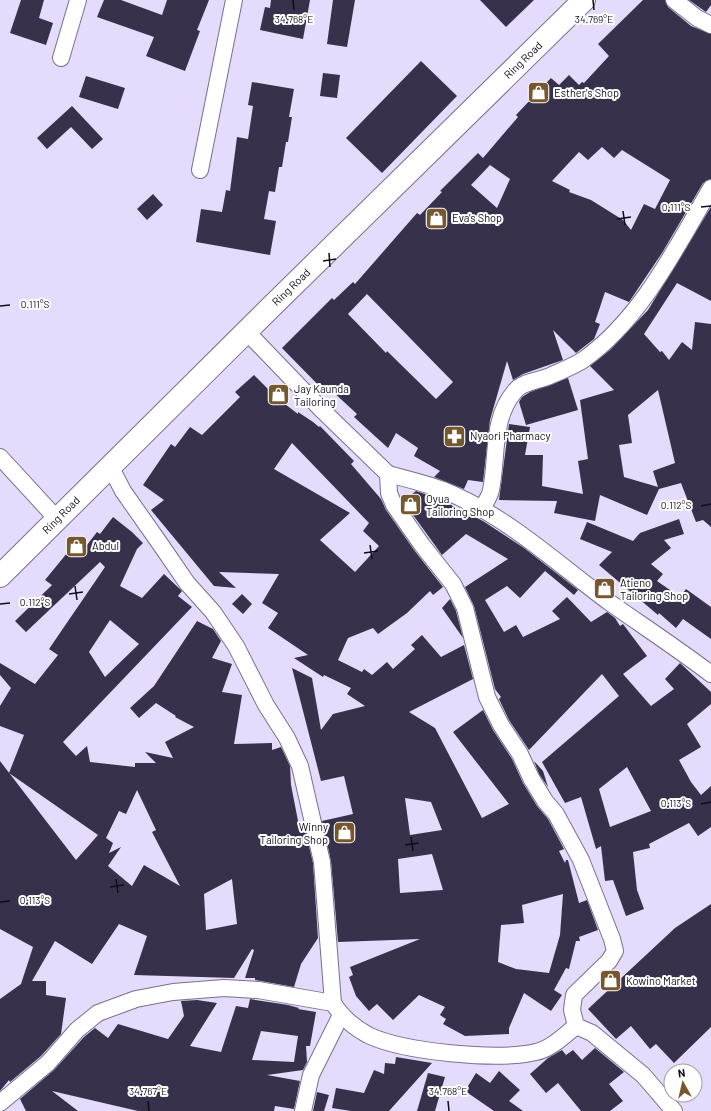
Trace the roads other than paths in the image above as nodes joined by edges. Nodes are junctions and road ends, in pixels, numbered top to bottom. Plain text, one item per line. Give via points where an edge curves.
1 (78, 0) edge
2 (234, 0) edge
3 (584, 0) edge
4 (674, 0) edge
5 (711, 25) edge
6 (61, 58) dead end
7 (200, 170) dead end
8 (711, 188) edge
9 (246, 331) junction
10 (0, 457) edge
11 (110, 466) junction
12 (388, 474) junction
13 (482, 509) junction
14 (57, 518) junction
15 (0, 576) edge
16 (711, 674) edge
17 (337, 1009) junction
18 (576, 1026) junction
19 (0, 1104) edge
20 (303, 1111) edge
21 (674, 1111) edge

1 - 6 street
2 - 7 street
3 - 9 main road, Ring Road
4 - 5 street via 697,18
8 - 13 street via 669,260 629,318 582,360 550,376 521,385 515,390 499,422 491,491
9 - 11 main road, Ring Road
9 - 12 street
10 - 14 street
11 - 14 main road, Ring Road
11 - 17 street via 123,491 187,583 213,612 236,646 300,766 322,862
12 - 13 street via 438,488
12 - 18 street via 389,493 394,505 452,584 465,608 487,697 531,778 556,814 581,860 612,939 615,951 609,961 574,996 572,1010
13 - 16 street via 536,544 610,602
14 - 15 main road, Ring Road
17 - 18 street via 349,1023 369,1035 435,1052 510,1056 537,1052 558,1041
17 - 19 street via 258,990 224,988 173,992 136,999 98,1013 77,1030 48,1063
17 - 20 street via 311,1075
18 - 21 street via 592,1033 643,1075

